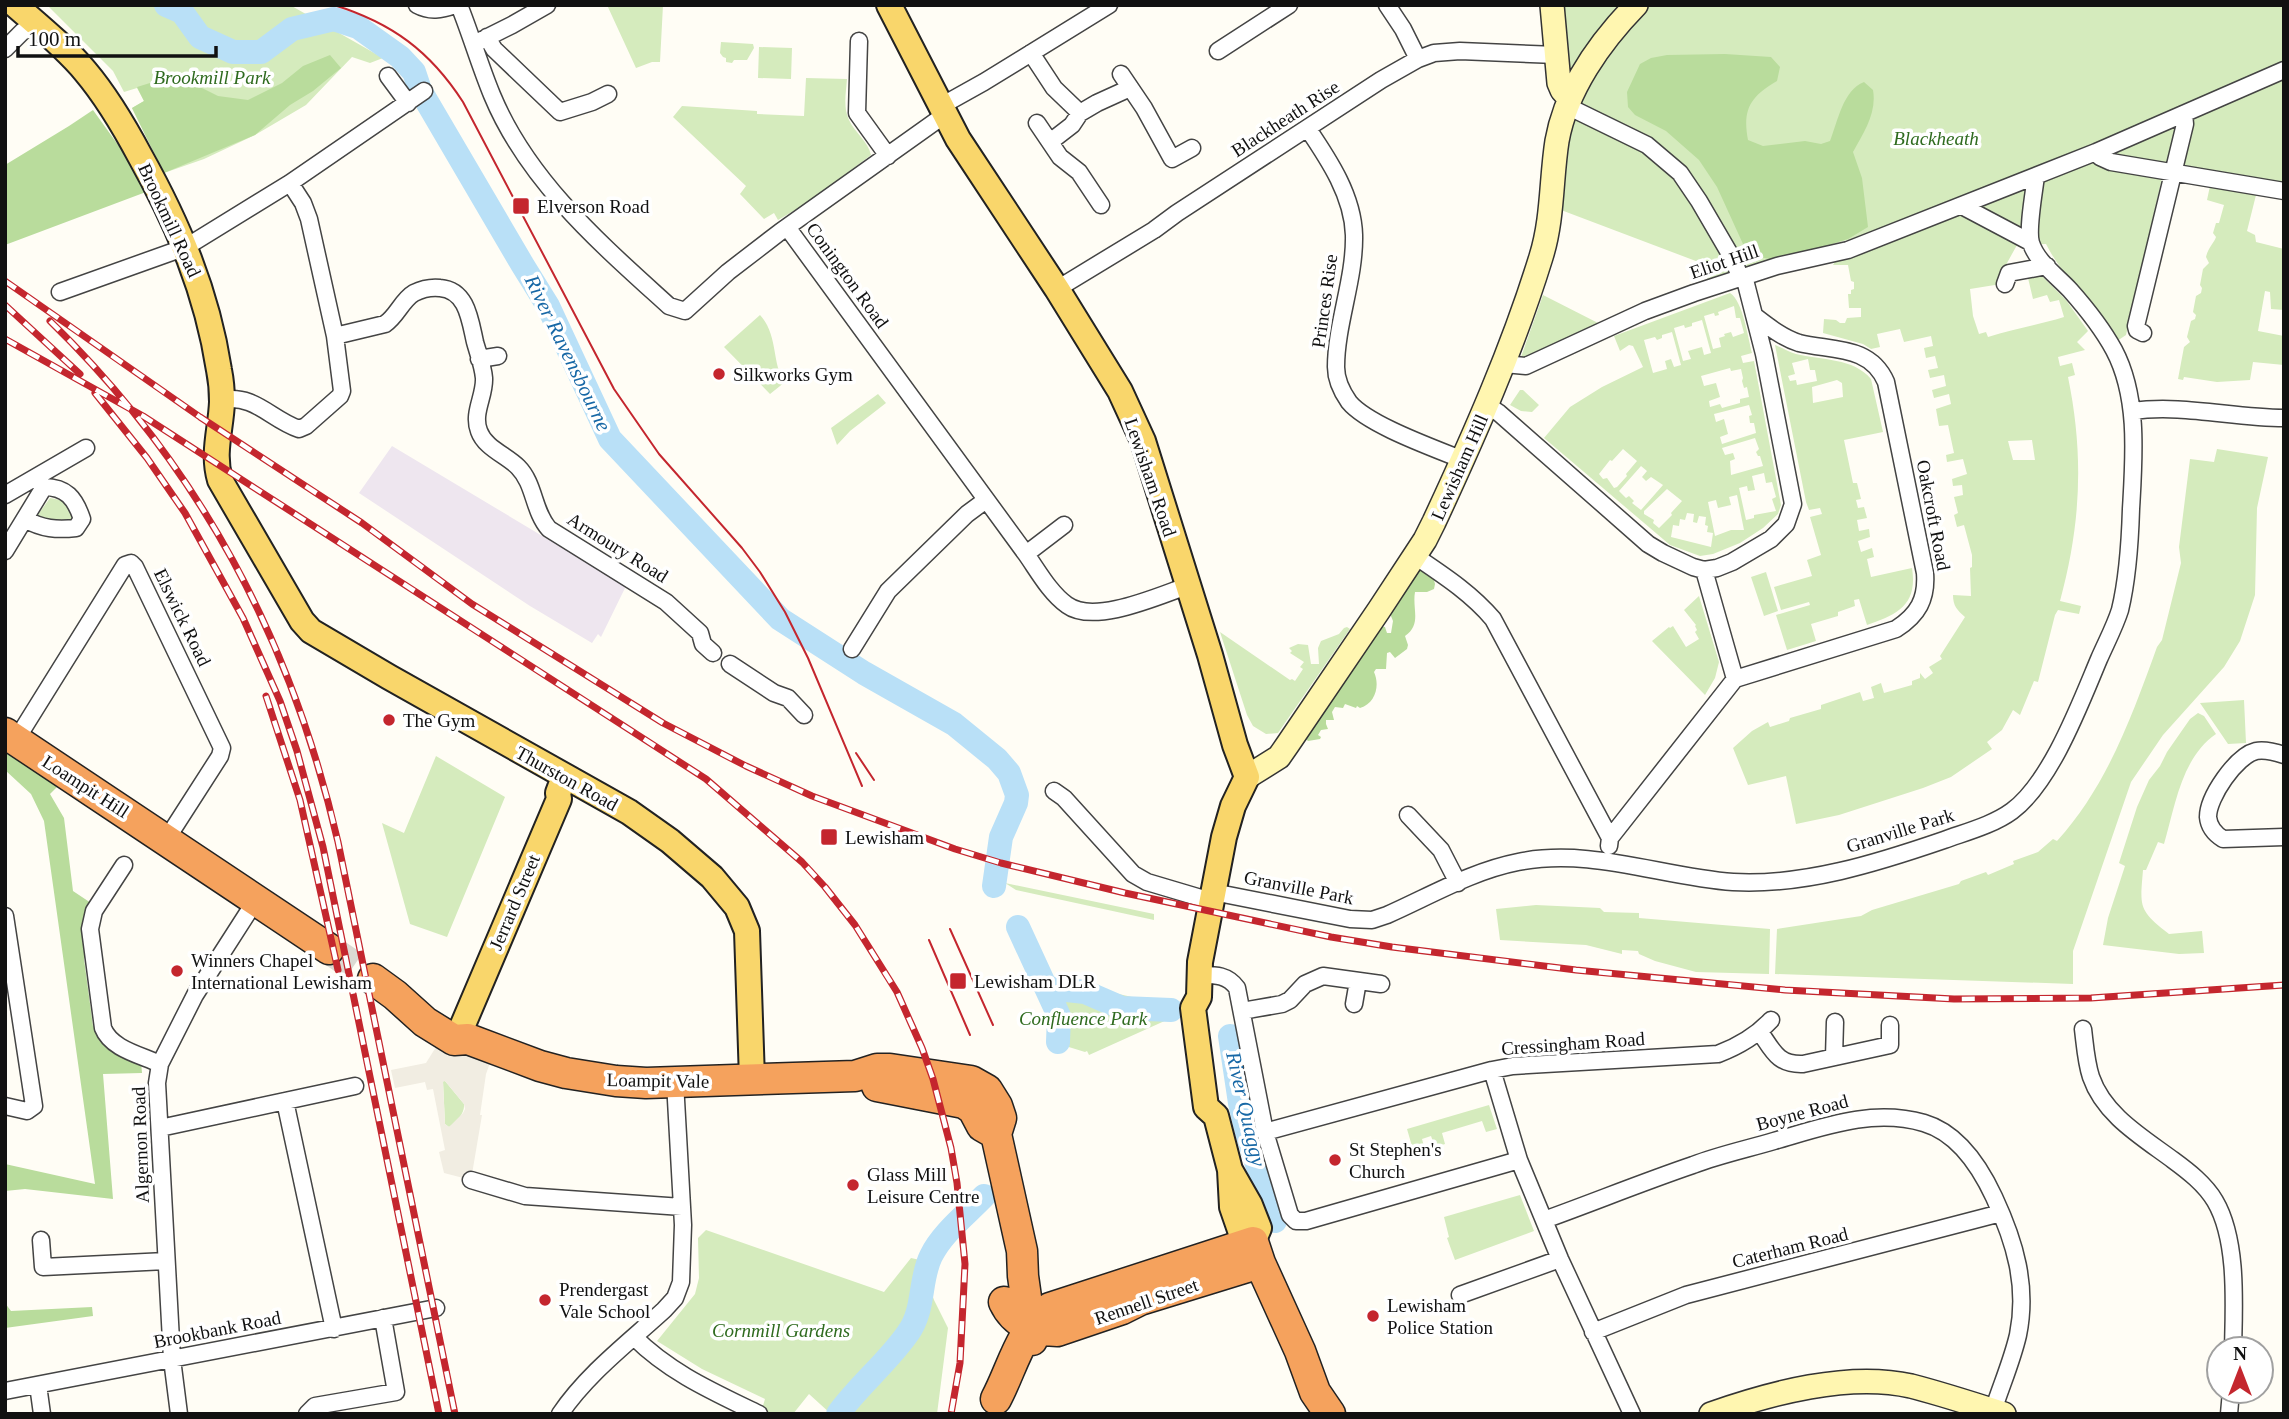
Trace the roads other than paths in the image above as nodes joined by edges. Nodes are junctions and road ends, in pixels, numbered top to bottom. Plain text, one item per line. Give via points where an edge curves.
1 (15, 5) edge
2 (417, 5) edge
3 (457, 5) edge
4 (547, 5) edge
5 (889, 5) edge
6 (1108, 5) edge
7 (1289, 5) edge
8 (1387, 5) edge
9 (1552, 5) edge
10 (1636, 5) edge
11 (1264, 12) edge
12 (23, 31) dead end
13 (480, 40) junction
14 (859, 41) dead end
15 (5, 49) edge
16 (1218, 51) dead end
17 (1031, 53) junction
18 (1556, 55) junction
19 (1418, 59) junction
20 (2284, 70) edge
21 (388, 76) dead end
22 (608, 94) dead end
23 (1568, 102) junction
24 (938, 113) junction
25 (1080, 113) junction
26 (2183, 114) junction
27 (1037, 123) dead end
28 (1308, 129) junction
29 (1050, 142) junction
30 (1192, 148) dead end
31 (2096, 152) junction
32 (888, 156) junction
33 (2172, 172) junction
34 (2036, 176) junction
35 (290, 183) junction
36 (2284, 191) edge
37 (1101, 205) dead end
38 (1962, 206) junction
39 (787, 227) junction
40 (2030, 242) junction
41 (186, 247) junction
42 (2047, 266) junction
43 (1742, 276) junction
44 (2005, 284) dead end
45 (1057, 289) junction
46 (61, 292) dead end
47 (1756, 317) junction
48 (2143, 333) dead end
49 (335, 336) junction
50 (498, 356) dead end
51 (479, 359) junction
52 (1504, 364) junction
53 (222, 400) junction
54 (1487, 405) junction
55 (2132, 411) junction
56 (2284, 418) edge
57 (86, 448) dead end
58 (1463, 460) junction
59 (40, 482) junction
60 (5, 495) edge
61 (986, 500) junction
62 (25, 519) junction
63 (1064, 525) dead end
64 (5, 551) edge
65 (262, 551) joint
66 (1026, 554) junction
67 (1415, 556) junction
68 (1705, 570) junction
69 (1187, 586) junction
70 (852, 649) dead end
71 (713, 653) dead end
72 (730, 664) dead end
73 (1735, 679) junction
74 (804, 715) dead end
75 (11, 737) edge
76 (2284, 755) edge
77 (1247, 777) junction
78 (568, 787) junction
79 (1054, 791) dead end
80 (1408, 815) dead end
81 (2284, 837) edge
82 (1610, 838) junction
83 (166, 840) junction
84 (1607, 862) junction
85 (124, 865) dead end
86 (1458, 883) junction
87 (1212, 896) junction
88 (256, 900) junction
89 (5, 916) edge
90 (329, 948) tunnel mouth
91 (1358, 981) junction
92 (1381, 985) dead end
93 (1199, 986) junction
94 (384, 987) tunnel mouth
95 (1354, 1004) dead end
96 (1242, 1012) junction
97 (1835, 1022) dead end
98 (1891, 1025) dead end
99 (2083, 1029) dead end
100 (465, 1033) junction
101 (1834, 1057) junction
102 (160, 1064) junction
103 (1492, 1070) junction
104 (752, 1079) junction
105 (675, 1083) junction
106 (355, 1086) dead end
107 (285, 1101) junction
108 (5, 1106) edge
109 (160, 1128) junction
110 (1265, 1132) junction
111 (996, 1134) joint
112 (1519, 1160) junction
113 (471, 1180) dead end
114 (682, 1208) junction
115 (2001, 1213) junction
116 (1544, 1220) junction
117 (41, 1240) dead end
118 (1257, 1253) junction
119 (1560, 1259) junction
120 (166, 1261) junction
121 (1018, 1262) junction
122 (1460, 1295) dead end
123 (1073, 1300) junction
124 (436, 1308) dead end
125 (383, 1318) junction
126 (1031, 1327) junction
127 (334, 1329) junction
128 (1593, 1332) junction
129 (2233, 1335) edge
130 (634, 1337) junction
131 (172, 1359) junction
132 (38, 1385) junction
133 (5, 1391) edge
134 (1320, 1406) edge
135 (1000, 1409) edge
136 (1998, 1412) edge
137 (42, 1414) edge
138 (179, 1414) edge
139 (307, 1414) edge
140 (560, 1414) edge
141 (759, 1414) edge
142 (1632, 1414) edge
143 (1711, 1414) edge

1 - 41 main road, Brookmill Road via 70,55 122,122
2 - 3 street via 439,10
3 - 13 street
4 - 13 street
5 - 24 main road, Lewisham Road
6 - 17 street
7 - 11 street
8 - 19 street
9 - 18 street
10 - 23 street, Lewisham Hill via 1605,41
11 - 16 street
12 - 15 street
13 - 22 street via 560,112
13 - 39 street, Conington Road via 493,96 545,184 669,306 685,311
14 - 32 street via 857,113
17 - 24 street
17 - 25 street via 1054,88
18 - 19 street, Blackheath Rise via 1460,51
18 - 23 street via 1559,83
19 - 28 street, Blackheath Rise
20 - 26 street, Eliot Hill
21 - 35 street via 417,96
23 - 43 street via 1647,145 1680,173
23 - 52 street, Lewisham Hill via 1557,143 1543,253
24 - 32 street
24 - 45 main road, Lewisham Road
25 - 29 street
25 - 30 street via 1125,81 1172,159
26 - 31 street, Eliot Hill
26 - 33 street via 2185,124
27 - 29 street
28 - 45 street, Blackheath Rise
28 - 58 street, Princes Rise via 1338,177 1354,234 1336,369 1341,388 1351,404 1368,417
29 - 37 street via 1079,172
31 - 33 street via 2110,162
31 - 34 street, Eliot Hill
32 - 39 street
33 - 36 street
33 - 48 street via 2136,326
34 - 38 street, Eliot Hill
34 - 40 street
35 - 41 street
35 - 49 street via 307,210
38 - 40 street, Granville Park
38 - 43 street, Eliot Hill via 1848,250
39 - 61 street, Conington Road
40 - 42 street, Granville Park
41 - 46 street
41 - 53 main road, Brookmill Road via 205,307
42 - 44 street via 2009,273
42 - 55 street, Granville Park via 2114,349
43 - 47 street
43 - 52 street, Eliot Hill via 1645,311 1526,366
45 - 69 main road, Lewisham Road via 1120,391 1143,442
47 - 68 street via 1793,497 1791,514 1771,539 1732,562
47 - 73 street, Oakcroft Road via 1787,338 1862,356 1881,371 1926,588 1918,611 1896,629
49 - 51 street, Armoury Road via 385,324 411,295 439,288 453,292 465,304
49 - 53 street via 342,391 306,426 292,427 248,400
50 - 51 street
51 - 71 street, Armoury Road via 484,381 477,410 479,433 519,468 541,520 666,602 700,633
52 - 54 street, Lewisham Hill
53 - 65 main road, Brookmill Road via 216,467
54 - 58 street, Lewisham Hill
54 - 68 street via 1648,544
55 - 56 street via 2166,408
55 - 84 street, Granville Park via 2131,510 2119,612 2053,757 2012,810 1909,852 1794,879 1704,879
57 - 59 street
58 - 67 street, Lewisham Hill
59 - 60 street
59 - 62 street
59 - 62 street via 66,491 82,519 76,528 60,530
61 - 66 street, Conington Road
61 - 70 street via 887,591
62 - 64 street
63 - 66 street
65 - 78 main road, Thurston Road via 311,631
66 - 69 street, Conington Road via 1057,596 1068,607 1083,612 1120,608
67 - 77 street, Lewisham Hill via 1279,757
67 - 82 street via 1479,603 1493,620
68 - 73 street
69 - 77 main road, Lewisham Road
72 - 74 street via 788,698
73 - 82 street
75 - 83 highway, Loampit Hill
75 - 83 street, Elswick Road via 125,565 131,563 222,748
76 - 81 street via 2256,751 2237,763 2220,786 2208,818 2215,834 2223,839
77 - 87 main road via 1233,806
78 - 100 main road, Jerrard Street
78 - 104 main road, Thurston Road via 629,812 670,841 712,877 737,907 748,940
79 - 87 street, Granville Park via 1133,874 1147,882
80 - 86 street via 1441,850
82 - 84 street
83 - 88 highway
84 - 86 street, Granville Park via 1520,861
85 - 102 street via 94,911 90,929 103,1028 114,1044
86 - 87 street, Granville Park via 1372,920
87 - 93 main road
88 - 90 highway
88 - 102 street, Algernon Road via 195,995
89 - 108 street via 34,1106 27,1111
91 - 92 street
91 - 95 street
91 - 96 street via 1323,976 1282,1004
93 - 96 street via 1223,977 1234,983
93 - 118 main road via 1208,1006 1221,1107 1216,1116 1230,1170 1259,1228
94 - 100 highway, Loampit Vale via 446,1036 454,1040
96 - 110 street
97 - 101 street
98 - 101 street, Cressingham Road via 1890,1045
99 - 129 street via 2091,1080 2106,1103 2124,1123 2196,1178 2215,1201 2231,1261
100 - 105 highway, Loampit Vale via 566,1073
101 - 103 street, Cressingham Road via 1803,1064 1782,1061 1774,1053 1765,1026 1739,1046 1718,1054
102 - 109 street, Algernon Road
103 - 110 street, Cressingham Road
103 - 112 street
104 - 105 highway, Loampit Vale
104 - 111 highway, Loampit Vale via 855,1076 877,1069 945,1075 988,1090 1001,1118
105 - 114 street
106 - 107 street
107 - 109 street
107 - 127 street
109 - 120 street, Algernon Road
110 - 112 street via 1290,1215 1296,1221
111 - 121 highway, Rennell Street
112 - 116 street
113 - 114 street via 524,1196
114 - 130 street via 681,1282 675,1298
115 - 116 street, Boyne Road via 1978,1168 1954,1139 1925,1123 1878,1117 1838,1123 1694,1164
115 - 128 street, Caterham Road via 1686,1295
115 - 136 street, Boyne Road via 2022,1288 2017,1338
116 - 119 street
117 - 120 street via 43,1267
118 - 123 highway, Rennell Street
118 - 126 highway, Rennell Street via 1066,1328 1048,1331
118 - 134 highway
119 - 122 street
119 - 128 street
120 - 131 street, Algernon Road
121 - 123 highway, Rennell Street
121 - 126 highway via 1015,1319
121 - 135 highway via 994,1372
123 - 126 highway, Rennell Street via 1050,1308
124 - 125 street, Brookbank Road
125 - 127 street, Brookbank Road
125 - 139 street via 396,1392 315,1406
126 - 135 highway via 1020,1342
127 - 131 street, Brookbank Road
128 - 142 street
130 - 140 street
130 - 141 street via 695,1383
131 - 132 street, Brookbank Road
131 - 138 street, Algernon Road
132 - 133 street, Brookbank Road
132 - 137 street
136 - 143 street via 1910,1386 1864,1382 1790,1391

